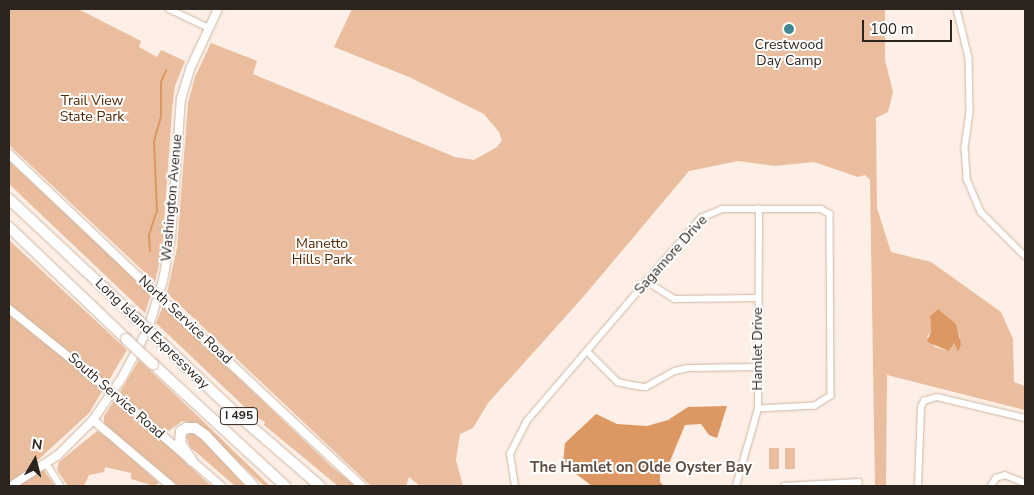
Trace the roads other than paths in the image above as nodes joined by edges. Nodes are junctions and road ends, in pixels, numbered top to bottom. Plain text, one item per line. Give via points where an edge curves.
1 (169, 9) edge
2 (218, 9) edge
3 (957, 9) edge
4 (209, 28) junction
5 (9, 154) edge
6 (9, 199) edge
7 (759, 209) junction
8 (9, 227) edge
9 (1025, 256) edge
10 (646, 282) junction
11 (758, 298) junction
12 (9, 309) edge
13 (587, 351) junction
14 (758, 367) junction
15 (758, 409) junction
16 (1025, 418) edge
17 (93, 420) junction
18 (215, 424) junction
19 (192, 461) junction
20 (46, 463) junction
21 (859, 482) dead end
22 (1025, 483) edge
23 (836, 485) edge
24 (11, 486) edge
25 (61, 486) edge
26 (171, 486) edge
27 (220, 486) edge
28 (253, 486) edge
29 (274, 486) edge
30 (285, 486) edge
31 (320, 486) edge
32 (362, 486) edge
33 (515, 486) edge
34 (736, 486) edge
35 (784, 486) edge
36 (918, 486) edge
37 (991, 486) edge

1 - 4 street
2 - 4 main road, Washington Avenue
3 - 9 street via 970,58 970,112 965,147 968,180 981,212
4 - 17 main road, Washington Avenue via 190,69 181,99 171,237 155,311 132,360
5 - 32 main road, North Service Road, bridge
6 - 31 highway, Long Island Expressway / I 495, bridge via 231,409
7 - 10 street, Sagamore Drive via 710,212 701,218
7 - 11 street, Hamlet Drive
7 - 15 street, Sagamore Drive via 821,209 830,214 832,387 831,396 815,406
8 - 18 highway, Long Island Expressway / I 495, bridge
10 - 11 street via 675,300
10 - 13 street, Sagamore Drive
11 - 14 street, Hamlet Drive
12 - 19 main road, South Service Road, bridge
13 - 14 street via 618,382 646,387 674,371 688,368
13 - 33 street, Sagamore Drive via 517,435 510,454
14 - 15 street, Hamlet Drive
15 - 34 street, Hamlet Drive
16 - 36 street via 937,397 924,401 921,407
17 - 20 main road, Washington Avenue
17 - 26 main road
18 - 29 highway
18 - 30 highway, Long Island Expressway / I 495
19 - 27 main road, South Service Road
19 - 28 highway via 180,443 181,432 187,428 195,428 205,435
20 - 24 main road, Washington Avenue
20 - 25 street
21 - 23 street
22 - 37 street via 1005,475 996,478
23 - 35 street

